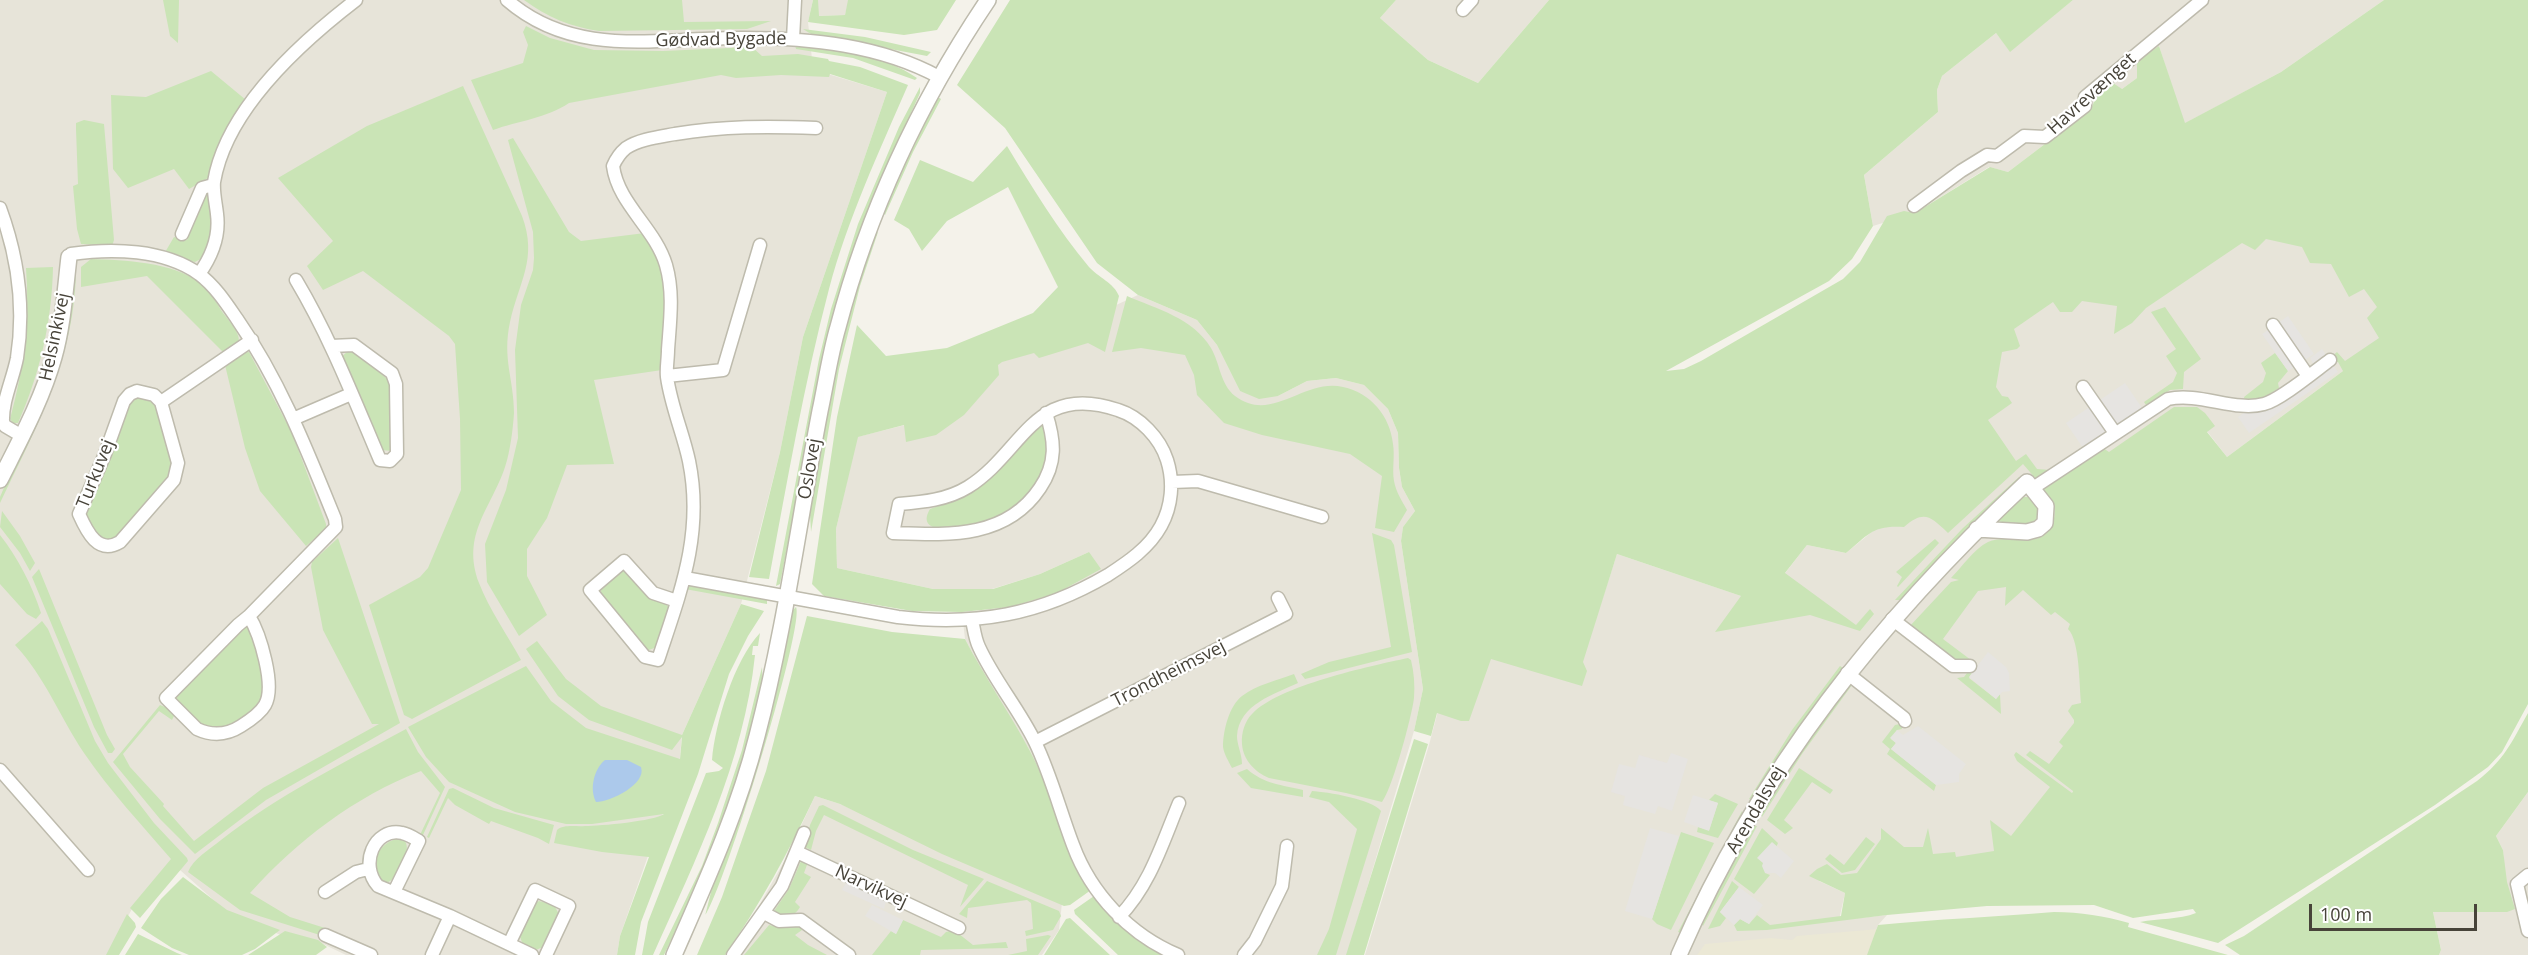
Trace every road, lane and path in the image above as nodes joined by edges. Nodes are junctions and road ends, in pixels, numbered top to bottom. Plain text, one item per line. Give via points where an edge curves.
1 (356, 0) edge
2 (507, 0) edge
3 (795, 0) edge
4 (988, 0) edge
5 (1472, 0) edge
6 (2202, 0) edge
7 (1463, 10) dead end
8 (793, 39) junction
9 (939, 77) junction
10 (816, 128) dead end
11 (213, 185) junction
12 (1914, 206) dead end
13 (0, 208) edge
14 (182, 234) dead end
15 (760, 245) dead end
16 (69, 257) joint
17 (199, 274) junction
18 (296, 280) dead end
19 (2273, 325) dead end
20 (252, 340) junction
21 (331, 346) junction
22 (2330, 360) dead end
23 (667, 376) junction
24 (2308, 376) junction
25 (2083, 387) dead end
26 (351, 394) junction
27 (161, 402) junction
28 (1046, 413) junction
29 (293, 419) junction
30 (2115, 433) junction
31 (22, 436) junction
32 (0, 480) edge
33 (1172, 482) junction
34 (2033, 488) junction
35 (1322, 517) dead end
36 (1977, 529) junction
37 (685, 578) junction
38 (787, 596) junction
39 (1278, 598) dead end
40 (677, 601) junction
41 (249, 616) junction
42 (1892, 619) junction
43 (972, 620) junction
44 (1970, 666) dead end
45 (1847, 673) junction
46 (1905, 721) dead end
47 (1035, 742) junction
48 (0, 770) edge
49 (1179, 803) dead end
50 (804, 833) dead end
51 (1287, 846) dead end
52 (797, 852) junction
53 (368, 869) junction
54 (88, 870) dead end
55 (2528, 875) edge
56 (325, 892) dead end
57 (394, 892) junction
58 (764, 913) junction
59 (450, 916) junction
60 (1119, 917) junction
61 (945, 922) junction
62 (959, 928) dead end
63 (2528, 931) edge
64 (940, 934) dead end
65 (325, 935) dead end
66 (509, 944) junction
67 (371, 955) edge
68 (432, 955) edge
69 (532, 955) edge
70 (546, 955) edge
71 (674, 955) edge
72 (733, 955) edge
73 (849, 955) edge
74 (1178, 955) edge
75 (1244, 955) edge
76 (1679, 955) edge

1 - 11 street via 325,24 257,95 222,148
2 - 8 street, Gødvad Bygade via 552,28 582,38 617,42
3 - 8 street
4 - 9 street, Oslovej
5 - 7 street
6 - 12 street, Havrevænget via 2085,97 2085,106 2045,137 2024,136 1996,156 1987,155
8 - 9 street, Gødvad Bygade via 891,57
9 - 38 street, Oslovej via 893,166 849,287 837,329
10 - 23 street via 754,125 708,129 652,138 627,147 618,156 612,166 618,188 652,235 671,282
11 - 14 street via 202,188
11 - 17 street via 218,219 216,239
13 - 31 street via 17,266 21,318 3,422
15 - 23 street via 723,370
16 - 17 street via 84,252 121,251 177,262
16 - 31 street, Helsinkivej via 54,357
17 - 20 street via 221,296
18 - 21 street
19 - 24 street
20 - 27 street
20 - 29 street
21 - 26 street
21 - 26 street via 354,345 392,373 396,384 397,454 390,461 380,460
22 - 24 street, Arendalsvej
23 - 37 street via 689,462 694,505
24 - 30 street, Arendalsvej via 2267,404 2255,406 2182,396 2168,399
25 - 30 street
26 - 29 street
27 - 27 street, Turkuvej via 178,463 174,480 120,542 102,546 96,543 79,513 124,401 137,391 154,395
28 - 28 street via 1026,428 985,476 966,488 931,502 899,504 893,532 941,535 983,529 1007,520 1030,503 1046,480 1053,458 1053,436
28 - 33 street via 1099,403 1124,412 1142,423 1158,443
29 - 41 street via 336,528
30 - 34 street, Arendalsvej
31 - 32 street, Helsinkivej
33 - 35 street via 1198,481
33 - 43 street via 1169,508 1161,528 1128,563 1084,589 1046,605
34 - 36 street, Arendalsvej via 2027,482
34 - 36 street via 2047,512 2045,523 2038,529
36 - 42 street, Arendalsvej
37 - 38 street
37 - 40 street
38 - 43 street via 898,617
38 - 71 street, Oslovej via 756,739 712,869
39 - 47 street, Trondheimsvej via 1286,614
40 - 40 street via 658,660 645,657 590,590 624,561 653,592
41 - 41 street via 258,632 269,684 265,706 230,732 196,729 166,698
42 - 44 street via 1953,666
42 - 45 street, Arendalsvej
43 - 47 street via 977,645
45 - 46 street
45 - 76 street, Arendalsvej via 1754,808
47 - 60 street via 1083,867
48 - 54 street
49 - 60 street via 1144,886
50 - 52 street
51 - 75 street via 1282,886
52 - 58 street
52 - 61 street, Narvikvej
53 - 56 street via 356,872
53 - 57 street via 378,886
53 - 57 street via 373,848 380,839 403,833 419,841
55 - 63 street via 2517,885
57 - 59 street
58 - 72 street
58 - 73 street via 779,921 801,920
59 - 66 street
59 - 68 street
60 - 74 street via 1145,938
61 - 62 street, Narvikvej
61 - 64 street
65 - 67 street
66 - 69 street
66 - 70 street via 535,890 569,906

